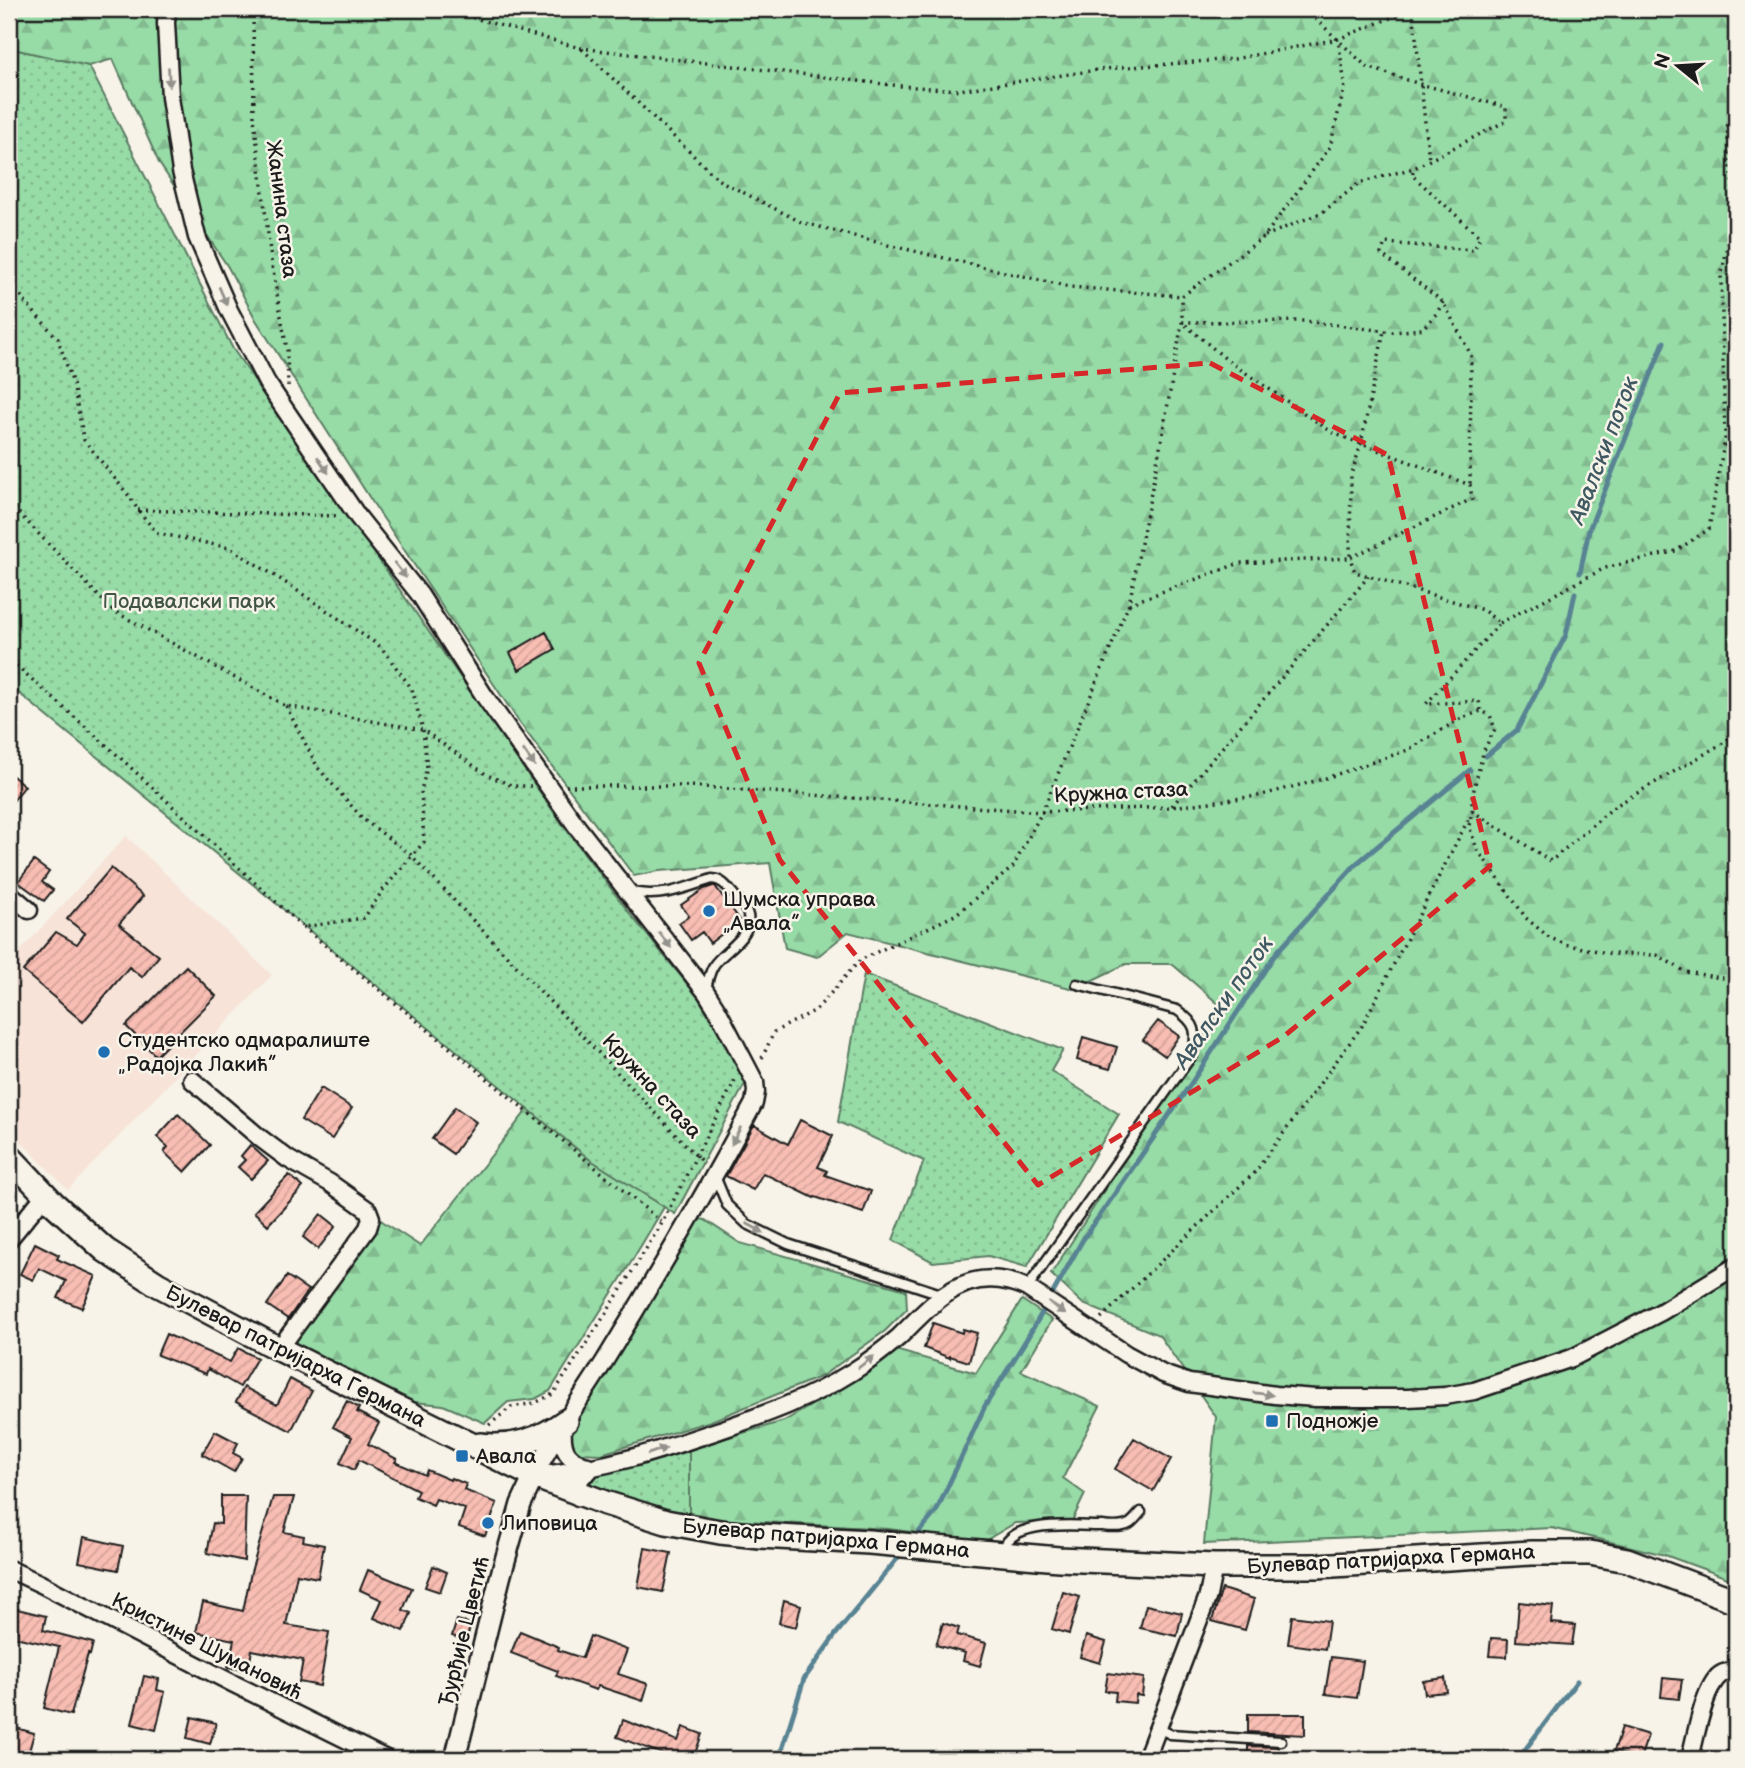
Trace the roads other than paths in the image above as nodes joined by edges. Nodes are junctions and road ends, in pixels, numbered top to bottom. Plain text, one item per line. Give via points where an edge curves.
1 (167, 9) edge
2 (628, 891) junction
3 (9, 893) edge
4 (29, 910) dead end
5 (1077, 984) dead end
6 (706, 992) junction
7 (192, 1080) dead end
8 (9, 1156) edge
9 (715, 1176) junction
10 (45, 1195) junction
11 (9, 1239) edge
12 (1736, 1266) edge
13 (1027, 1288) junction
14 (944, 1295) junction
15 (279, 1349) junction
16 (565, 1424) junction
17 (474, 1437) junction
18 (589, 1469) junction
19 (534, 1476) junction
20 (580, 1494) junction
21 (1141, 1512) dead end
22 (1003, 1554) junction
23 (1214, 1566) junction
24 (9, 1569) edge
25 (1736, 1601) edge
26 (1736, 1673) edge
27 (1158, 1728) junction
28 (1282, 1741) dead end
29 (386, 1759) edge
30 (454, 1759) edge
31 (1146, 1759) edge
32 (1690, 1759) edge

1 -> 2 street via 170,97 197,237 267,383 358,517 420,595 548,786
2 -> 6 street
2 - 6 lane via 662,894 712,879 724,883 746,910 747,927 712,968
3 - 4 street
5 - 13 lane via 1177,1010 1190,1019 1196,1041 1193,1054
6 -> 9 street via 753,1077 756,1092
7 - 15 street via 288,1159 368,1210 371,1218
8 - 10 main road, Булевар патријарха Германа
9 -> 14 lane via 727,1205 747,1224 788,1244
9 - 16 street
10 - 11 street
10 - 15 main road, Булевар патријарха Германа via 105,1250 137,1272
13 -> 12 street via 1126,1354 1189,1382 1316,1398 1445,1396 1474,1391 1572,1358
13 - 14 street via 1006,1280 984,1279
18 -> 14 street via 774,1412 819,1391 898,1338
15 - 17 main road, Булевар патријарха Германа
16 - 17 main road via 518,1445 484,1446
16 - 18 street via 562,1440 567,1454
16 - 19 street
17 - 19 main road, Булевар патријарха Германа
18 - 19 street
18 - 20 main road via 576,1479
19 - 20 main road, Булевар патријарха Германа
19 - 30 street, Ђурђије Цветић via 500,1578
20 - 22 main road, Булевар патријарха Германа via 666,1522 720,1532
21 - 22 lane via 1129,1524 1115,1527 1032,1527 1016,1533 1004,1545
22 - 23 main road, Булевар патријарха Германа
23 - 25 main road, Булевар патријарха Германа via 1328,1566 1590,1553 1627,1560
23 - 27 street via 1208,1596
24 - 29 street, Кристине Шумановић
26 - 32 street via 1727,1672 1713,1682
27 - 28 lane via 1170,1734
27 - 31 street

